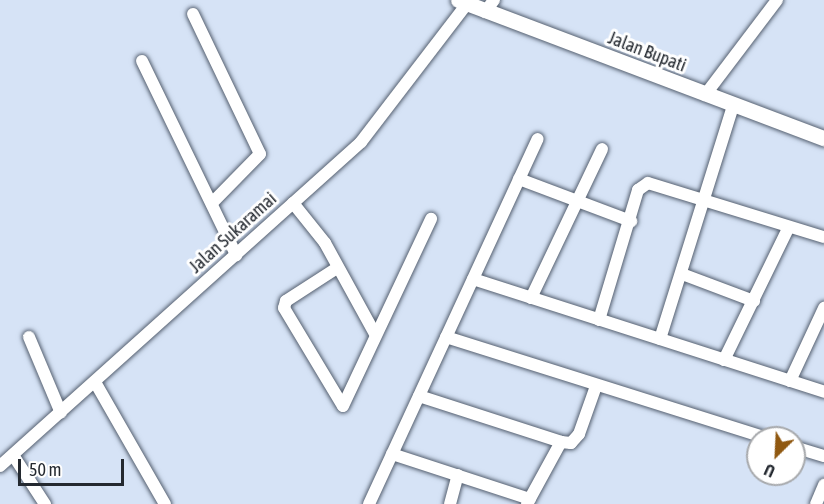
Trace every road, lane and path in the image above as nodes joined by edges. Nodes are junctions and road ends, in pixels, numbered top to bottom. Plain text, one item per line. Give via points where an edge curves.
1 (777, 0) edge
2 (463, 2) edge
3 (490, 6) edge
4 (193, 14) dead end
5 (142, 61) dead end
6 (705, 95) junction
7 (733, 106) junction
8 (538, 138) dead end
9 (824, 138) edge
10 (602, 148) dead end
11 (519, 179) junction
12 (704, 199) junction
13 (212, 203) junction
14 (293, 203) junction
15 (578, 204) junction
16 (431, 219) dead end
17 (631, 221) junction
18 (789, 228) junction
19 (824, 237) edge
20 (236, 255) junction
21 (337, 268) junction
22 (682, 274) junction
23 (473, 279) junction
24 (531, 298) junction
25 (754, 301) junction
26 (824, 308) edge
27 (599, 320) junction
28 (375, 334) junction
29 (28, 337) dead end
30 (446, 337) junction
31 (660, 339) junction
32 (724, 360) junction
33 (790, 381) junction
34 (95, 382) junction
35 (596, 386) junction
36 (824, 392) edge
37 (419, 396) junction
38 (61, 413) junction
39 (746, 432) edge
40 (561, 442) junction
41 (806, 451) edge
42 (392, 454) junction
43 (13, 455) junction
44 (824, 456) edge
45 (0, 466) edge
46 (458, 476) junction
47 (824, 485) edge
48 (529, 501) edge
49 (45, 504) edge
50 (165, 504) edge
51 (369, 504) edge
52 (450, 504) edge
53 (816, 504) edge

1 - 6 street
2 - 3 street, Jalan Bupati
2 - 14 street, Jalan Sukaramai via 361,142
3 - 6 street, Jalan Bupati
4 - 13 street via 260,154
5 - 13 street
6 - 7 street, Jalan Bupati
7 - 9 street, Jalan Bupati
7 - 12 street
8 - 11 street
10 - 15 street
11 - 15 street via 569,196
11 - 23 street
12 - 17 street via 648,183 638,189
12 - 18 street
12 - 22 street
13 - 20 street
14 - 20 street, Jalan Sukaramai
14 - 21 street via 325,243
15 - 17 street
15 - 24 street
16 - 28 street
17 - 27 street
18 - 19 street
18 - 25 street
20 - 34 street, Jalan Sukaramai
21 - 28 street
21 - 28 street via 286,301 284,308 343,406
22 - 25 street
22 - 31 street
23 - 24 street
23 - 30 street
24 - 27 street
25 - 32 street
26 - 33 street
27 - 31 street
29 - 38 street
30 - 35 street
30 - 37 street
31 - 32 street
32 - 33 street
33 - 36 street
34 - 38 street, Jalan Sukaramai
34 - 50 street
35 - 39 street
35 - 40 street via 579,435 571,443
37 - 40 street
37 - 42 street
38 - 43 street, Jalan Sukaramai
40 - 48 street
41 - 44 street
42 - 46 street
42 - 51 street
43 - 45 street, Jalan Sukaramai
43 - 49 street
46 - 48 street
46 - 52 street
47 - 53 street

